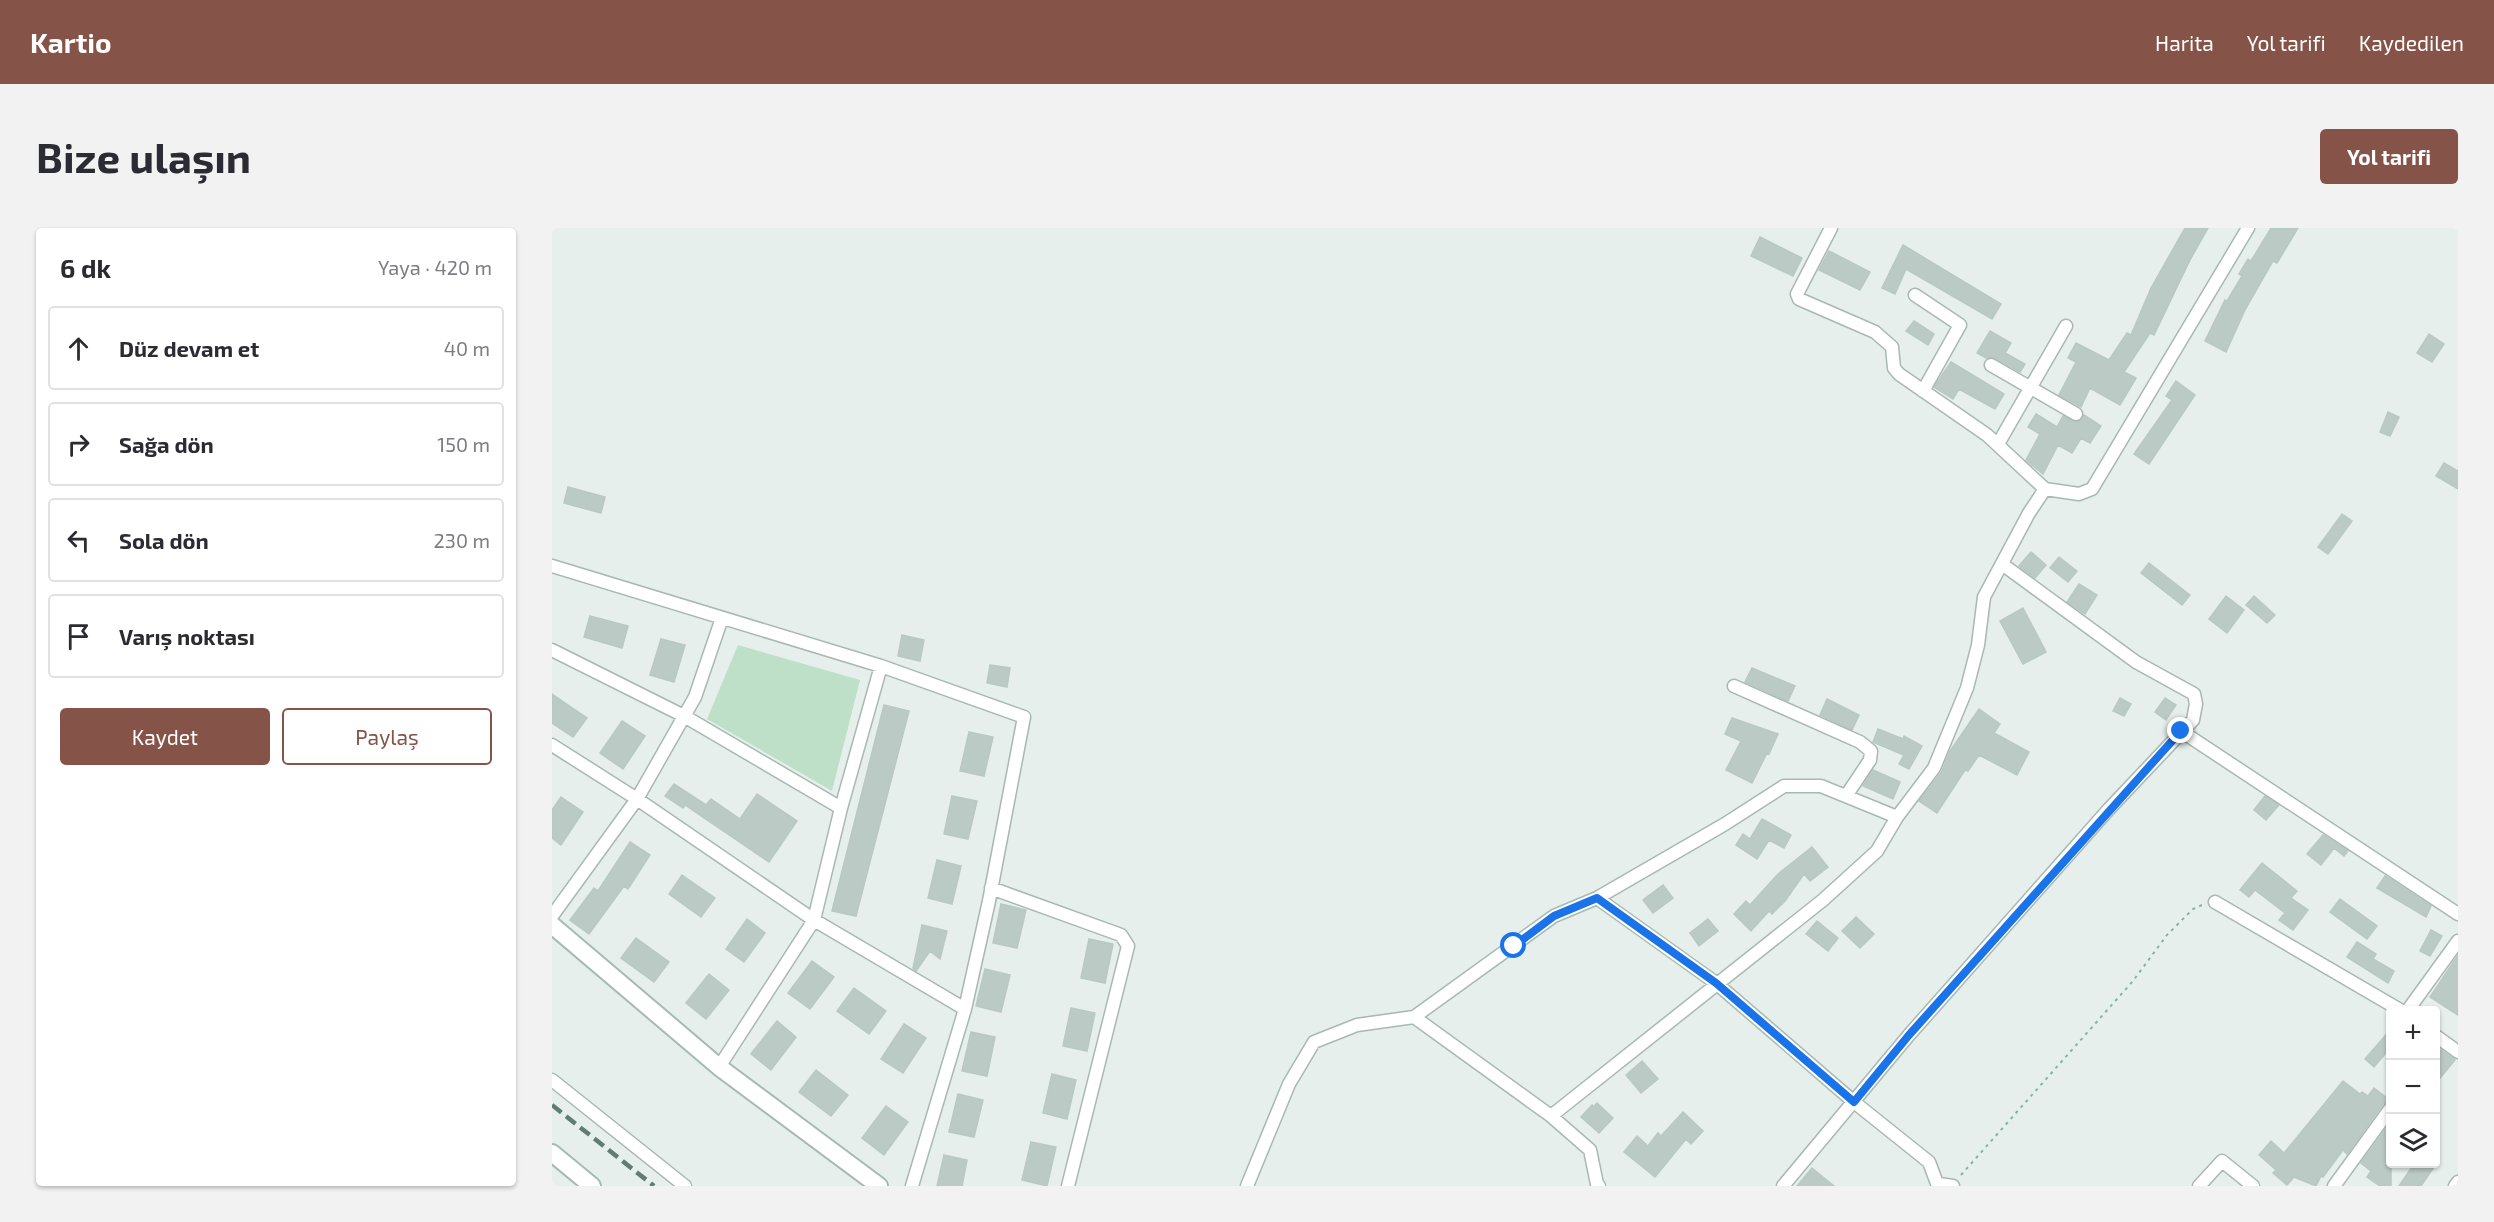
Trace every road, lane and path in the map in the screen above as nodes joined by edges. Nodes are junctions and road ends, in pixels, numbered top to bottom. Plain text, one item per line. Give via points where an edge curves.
1 (1831, 228) edge
2 (2248, 228) edge
3 (1915, 295) dead end
4 (2066, 326) dead end
5 (1990, 365) dead end
6 (2031, 388) junction
7 (1923, 391) junction
8 (2076, 414) dead end
9 (1998, 444) junction
10 (2045, 489) junction
11 (2002, 564) junction
12 (552, 566) edge
13 (722, 618) junction
14 (552, 650) edge
15 (881, 666) junction
16 (1734, 686) dead end
17 (684, 716) junction
18 (2181, 731) junction
19 (552, 745) edge
20 (1846, 796) junction
21 (637, 799) junction
22 (841, 808) junction
23 (1897, 817) junction
24 (991, 888) junction
25 (1597, 898) junction
26 (2215, 902) joint
27 (2458, 914) edge
28 (552, 916) edge
29 (814, 920) junction
30 (552, 925) edge
31 (2458, 941) edge
32 (1716, 983) junction
33 (2392, 1006) edge
34 (2412, 1006) edge
35 (964, 1009) junction
36 (1414, 1017) junction
37 (2440, 1043) edge
38 (2458, 1052) edge
39 (719, 1067) junction
40 (552, 1080) edge
41 (1854, 1102) junction
42 (2387, 1114) edge
43 (1551, 1116) junction
44 (552, 1152) edge
45 (2458, 1182) edge
46 (1597, 1185) edge
47 (1938, 1185) edge
48 (592, 1186) edge
49 (685, 1186) edge
50 (879, 1186) edge
51 (912, 1186) edge
52 (1068, 1186) edge
53 (1247, 1186) edge
54 (1783, 1186) edge
55 (1953, 1186) edge
56 (2199, 1186) edge
57 (2253, 1186) edge
58 (2334, 1186) edge
59 (2455, 1186) edge

1 - 7 street via 1797,294 1799,299 1875,332 1892,347 1894,368
2 - 10 street via 2091,489 2079,494
3 - 7 street via 1960,325
4 - 6 street
5 - 6 street
6 - 8 street
6 - 9 street
7 - 9 street
9 - 10 street
10 - 11 street
11 - 18 street via 2136,662 2194,694 2193,720
11 - 23 street via 1984,597 1967,688 1950,730 1934,768
12 - 13 street
13 - 15 street
13 - 17 street via 695,697
14 - 17 street
15 - 22 street
15 - 24 street via 1024,717
16 - 20 street via 1860,742 1871,751 1870,760
17 - 21 street
17 - 22 street
18 - 27 street
18 - 41 street via 1909,1035
19 - 21 street
20 - 23 street
20 - 25 street via 1821,786 1785,786
21 - 28 street
21 - 29 street
22 - 29 street
23 - 32 street via 1877,851 1823,900
24 - 35 street
24 - 52 street via 1121,935 1128,946
25 - 32 street
25 - 36 street via 1554,916
26 - 33 street
26 - 47 path via 2193,909 2167,935 2133,981 1963,1174
29 - 35 street
29 - 39 street
30 - 39 street
31 - 34 street
32 - 41 street
32 - 43 street
35 - 51 street
36 - 43 street
36 - 53 street via 1357,1025 1314,1042 1289,1084
37 - 38 street
39 - 50 street
40 - 49 street
41 - 47 street via 1929,1162
41 - 54 street
42 - 58 street
43 - 46 street via 1590,1150
44 - 48 street
45 - 59 street
47 - 55 street
56 - 57 street via 2222,1161

